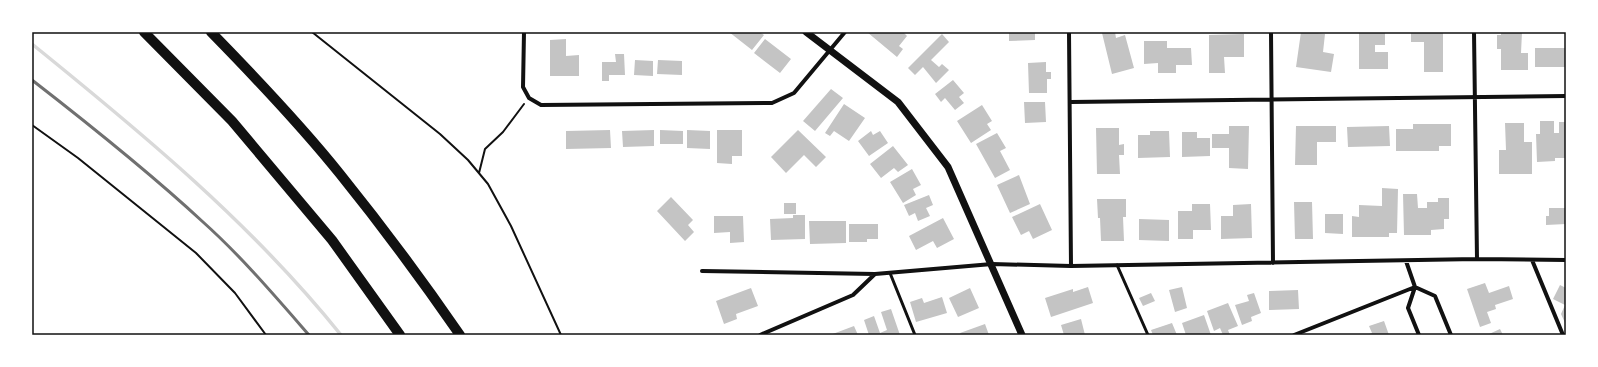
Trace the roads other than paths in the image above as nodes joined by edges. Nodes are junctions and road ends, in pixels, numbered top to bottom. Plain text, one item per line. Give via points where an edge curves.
1 (144, 32) edge
2 (212, 32) edge
3 (524, 32) edge
4 (806, 32) edge
5 (844, 32) edge
6 (1069, 32) edge
7 (1271, 32) edge
8 (1474, 32) edge
9 (829, 51) junction
10 (1475, 96) junction
11 (1566, 96) edge
12 (1272, 100) junction
13 (1071, 102) junction
14 (1478, 259) junction
15 (1532, 260) junction
16 (1566, 260) edge
17 (1406, 261) junction
18 (1273, 263) junction
19 (992, 264) junction
20 (1117, 265) junction
21 (1071, 266) junction
22 (702, 271) dead end
23 (890, 273) junction
24 (875, 274) junction
25 (1415, 288) junction
26 (400, 335) edge
27 (460, 335) edge
28 (760, 335) edge
29 (915, 335) edge
30 (1022, 335) edge
31 (1148, 335) edge
32 (1294, 335) edge
33 (1419, 335) edge
34 (1451, 335) edge
35 (1563, 335) edge

1 - 26 main road via 237,127 332,240
2 - 27 main road via 340,173
3 - 9 street via 523,87 528,98 541,105 772,104 794,93
4 - 9 street
5 - 9 street
6 - 13 street
7 - 12 street
8 - 10 street
9 - 19 street via 898,102 948,167
10 - 11 street
10 - 12 street
10 - 14 street
12 - 13 street
12 - 18 street
13 - 21 street
14 - 15 street
14 - 17 street
15 - 16 street
15 - 35 street
17 - 18 street
17 - 25 street
18 - 20 street
19 - 21 street
19 - 23 street
19 - 30 street
20 - 21 street
20 - 31 lane
22 - 24 street
23 - 24 street
23 - 29 lane
24 - 28 street via 853,295
25 - 32 street
25 - 33 street via 1408,308
25 - 34 street via 1435,296

